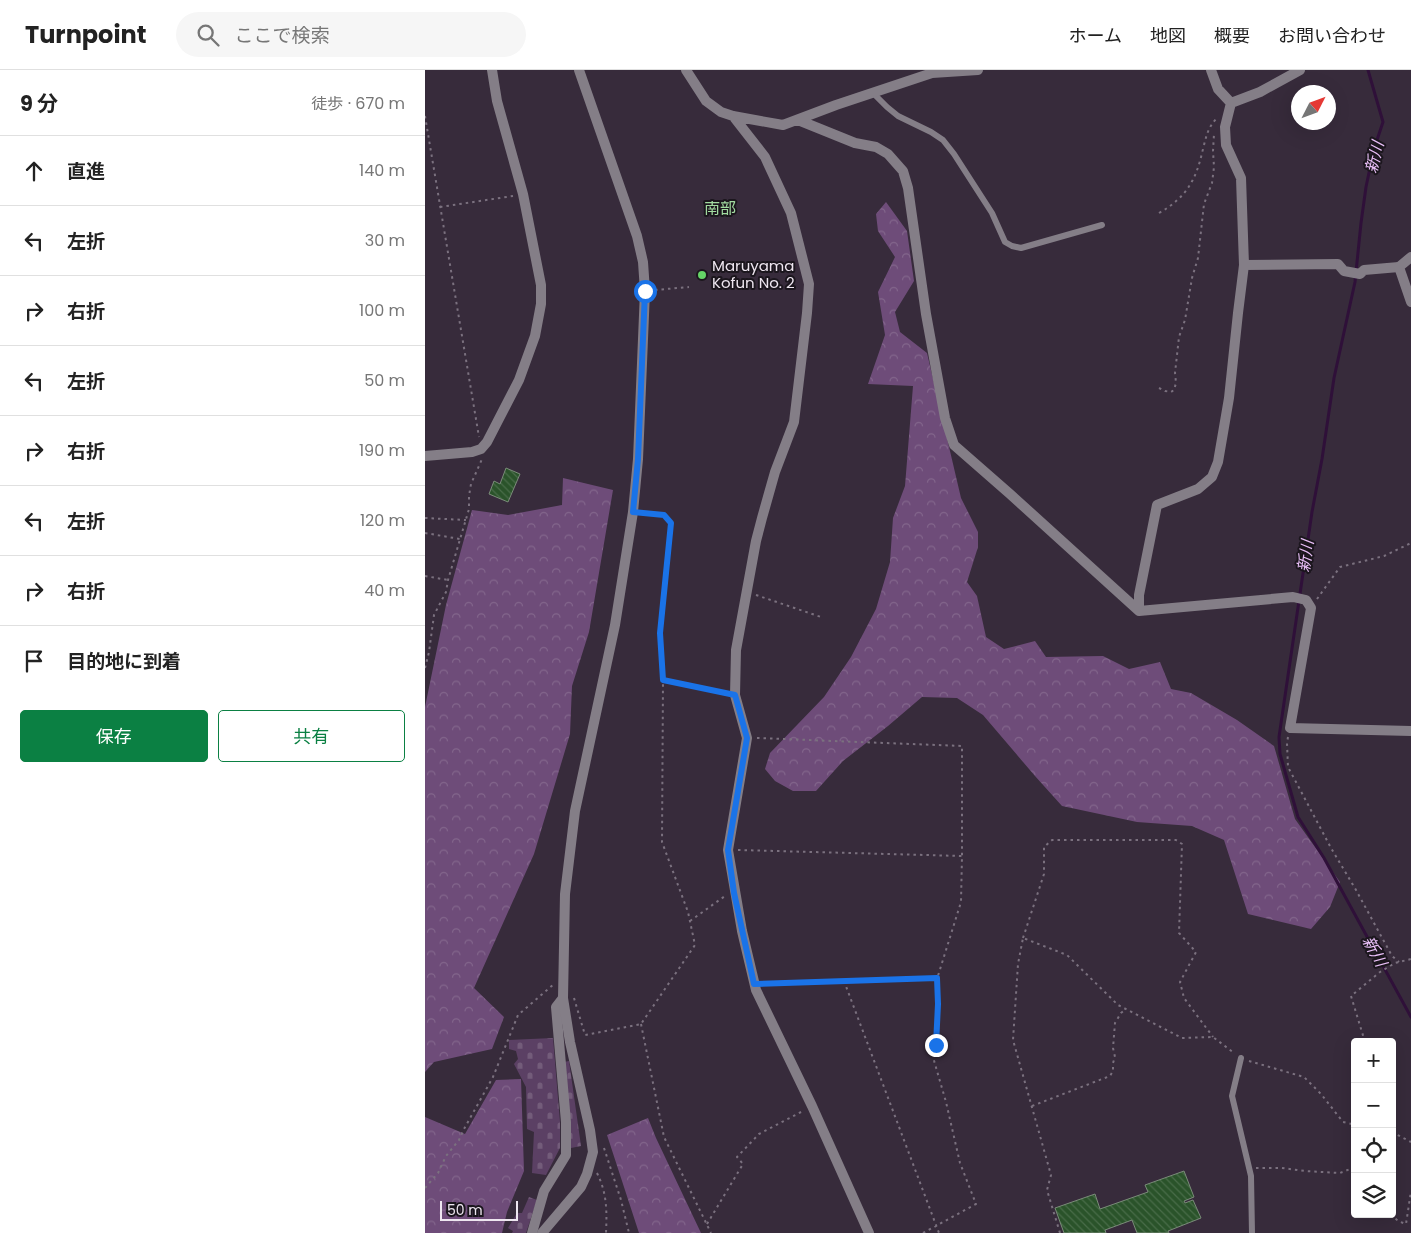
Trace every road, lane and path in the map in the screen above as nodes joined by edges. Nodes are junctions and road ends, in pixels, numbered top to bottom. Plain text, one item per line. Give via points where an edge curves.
1 (492, 70) edge
2 (579, 70) edge
3 (686, 70) edge
4 (978, 70) edge
5 (1211, 70) edge
6 (1300, 70) edge
7 (873, 93) junction
8 (1231, 103) junction
9 (425, 116) edge
10 (733, 116) junction
11 (1219, 116) dead end
12 (798, 120) junction
13 (1217, 123) dead end
14 (1215, 130) dead end
15 (523, 194) junction
16 (440, 207) junction
17 (1159, 213) dead end
18 (1102, 225) dead end
19 (1411, 257) edge
20 (1244, 265) junction
21 (1399, 267) junction
22 (689, 287) dead end
23 (645, 291) junction
24 (1411, 302) edge
25 (1159, 388) dead end
26 (481, 449) junction
27 (425, 456) edge
28 (633, 512) junction
29 (425, 518) edge
30 (466, 520) junction
31 (425, 533) edge
32 (460, 539) junction
33 (1411, 542) edge
34 (425, 576) edge
35 (448, 580) junction
36 (747, 591) junction
37 (1309, 604) junction
38 (1139, 611) junction
39 (821, 617) dead end
40 (425, 651) edge
41 (429, 652) junction
42 (425, 668) edge
43 (663, 680) junction
44 (735, 695) junction
45 (1290, 728) junction
46 (1411, 731) edge
47 (747, 738) junction
48 (728, 850) junction
49 (963, 856) junction
50 (734, 889) junction
51 (690, 921) junction
52 (1023, 938) junction
53 (1411, 958) edge
54 (1399, 962) junction
55 (563, 976) junction
56 (937, 978) junction
57 (844, 981) junction
58 (754, 984) junction
59 (563, 993) junction
60 (1126, 1009) junction
61 (641, 1024) junction
62 (1213, 1037) junction
63 (1364, 1038) edge
64 (1241, 1058) junction
65 (812, 1106) junction
66 (1031, 1106) junction
67 (1351, 1124) edge
68 (1396, 1134) edge
69 (1411, 1142) edge
70 (602, 1144) dead end
71 (591, 1160) junction
72 (1249, 1168) junction
73 (1351, 1169) edge
74 (425, 1188) edge
75 (1411, 1191) edge
76 (1395, 1218) edge
77 (707, 1224) junction
78 (936, 1226) junction
79 (532, 1233) edge
80 (542, 1233) edge
81 (606, 1233) edge
82 (629, 1233) edge
83 (711, 1233) edge
84 (869, 1233) edge
85 (923, 1233) edge
86 (939, 1233) edge
87 (1060, 1233) edge
88 (1252, 1233) edge

1 - 15 street via 497,101
2 - 23 street via 637,236
3 - 10 street via 706,101
4 - 7 street via 932,73
5 - 8 street via 1218,89
6 - 8 street
7 - 12 street
7 - 18 lane via 898,116 943,140 992,213 1005,242 1021,248
8 - 13 path
8 - 20 street via 1225,127 1226,145 1241,178
9 - 16 path
10 - 12 street via 783,125
10 - 36 street via 765,157 791,213 809,284 794,422 762,518
11 - 17 path via 1208,130 1199,166 1188,191
12 - 38 street via 855,143 876,147 888,154 903,171 945,418 954,445
14 - 25 path via 1214,167 1204,204 1198,258 1179,337 1176,383 1171,392
15 - 16 path
15 - 26 street via 541,285 541,304 535,336 519,380
16 - 26 path
19 - 21 street
20 - 21 street via 1338,264 1344,271 1354,273
20 - 38 street via 1229,398 1218,462 1213,477 1198,489 1157,505 1139,595
21 - 24 street
22 - 23 path
23 - 28 street
26 - 27 street
26 - 30 path via 482,459 471,484
28 - 43 path via 664,515 671,523 660,633
28 - 55 street via 615,625 575,811 565,894
29 - 30 path
30 - 32 path
31 - 32 path
32 - 35 path
33 - 37 path via 1384,556 1340,567
34 - 35 path
35 - 41 path via 446,592 434,615
36 - 39 path
36 - 44 street via 736,650
37 - 38 street via 1293,597
37 - 45 street
40 - 41 path
41 - 42 path
43 - 44 path
43 - 51 path via 662,842
44 - 47 street
45 - 46 street
45 - 54 path via 1288,767 1392,956
47 - 48 street
47 - 49 path via 962,746
48 - 49 path
48 - 50 street
49 - 56 path via 961,902
50 - 51 path
50 - 58 street
51 - 61 path via 695,946
52 - 60 path via 1067,955
52 - 62 path via 1044,874 1044,847 1052,840 1175,840 1182,844 1179,933 1196,952 1180,982 1184,998
52 - 66 path via 1013,1040
53 - 54 path
54 - 63 path via 1379,972 1351,996
55 - 59 street
55 - 74 path via 518,1015 493,1077 459,1140
56 - 57 path
56 - 78 path via 933,1057 960,1163 976,1204
57 - 58 path
57 - 78 path
58 - 65 street
59 - 61 path via 572,993 585,1035
59 - 71 street via 570,1042 590,1130
59 - 79 street via 556,1007 566,1155 544,1191
60 - 62 path via 1182,1038
60 - 66 path via 1115,1023 1115,1057 1110,1076
61 - 77 path via 664,1137
62 - 64 path
64 - 67 path via 1304,1077 1343,1122
64 - 72 lane via 1232,1096
65 - 77 path via 759,1134 737,1157 743,1164
65 - 84 street
66 - 87 path via 1051,1175 1047,1190
68 - 69 path
70 - 82 path
71 - 80 street via 581,1187
71 - 81 path via 603,1184
72 - 73 path via 1340,1173
72 - 88 lane
75 - 76 path via 1406,1224
77 - 83 path
78 - 85 path
78 - 86 path

